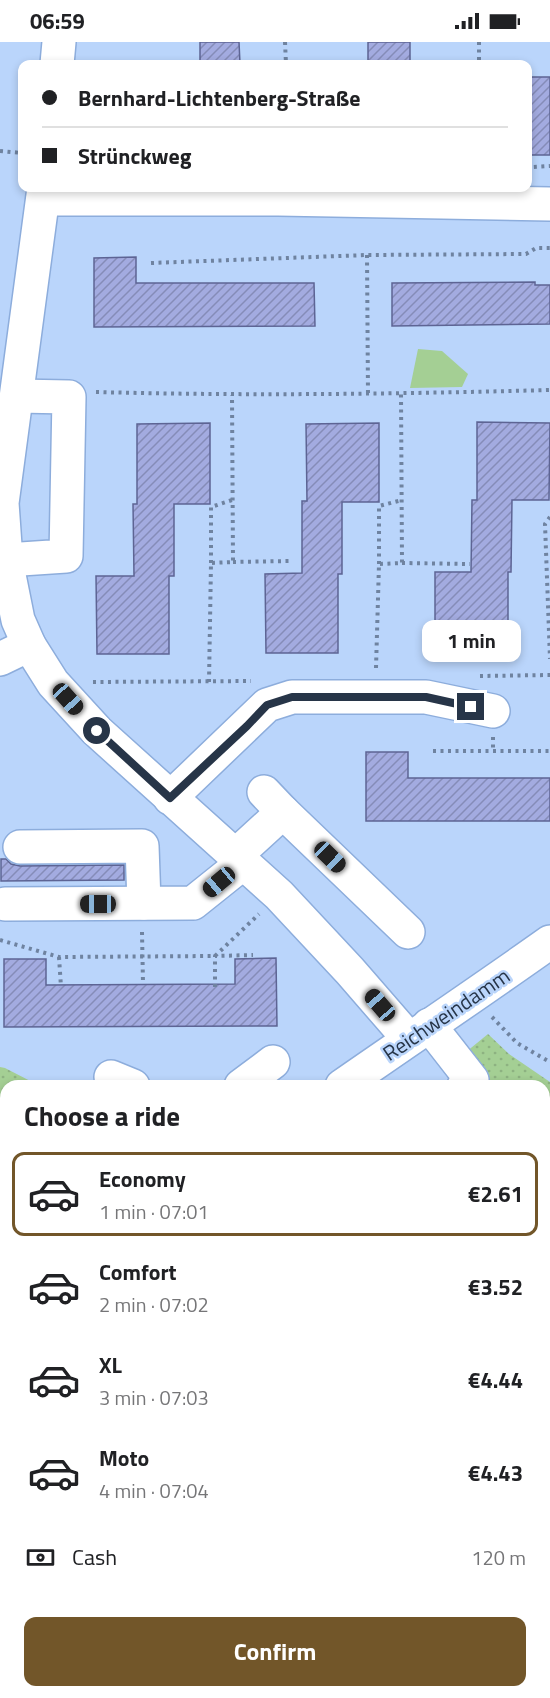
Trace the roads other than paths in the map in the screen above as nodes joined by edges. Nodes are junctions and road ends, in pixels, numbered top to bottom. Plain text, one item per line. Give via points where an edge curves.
1 (59, 42) edge
2 (57, 60) edge
3 (43, 193) edge
4 (550, 204) edge
5 (16, 396) junction
6 (4, 442) edge
7 (6, 560) junction
8 (14, 652) edge
9 (493, 711) dead end
10 (170, 798) junction
11 (20, 847) dead end
12 (239, 859) junction
13 (5, 904) dead end
14 (143, 917) junction
15 (408, 932) dead end
16 (550, 942) edge
17 (419, 1032) junction
18 (273, 1062) dead end
19 (249, 1080) edge
20 (351, 1080) edge
21 (472, 1080) edge

1 - 2 main road
3 - 4 main road
3 - 5 main road
5 - 6 main road
5 - 7 main road via 69,397 66,556
6 - 7 main road via 2,503
7 - 8 main road via 18,620
8 - 10 main road via 54,683 97,731
9 - 10 main road via 426,697 292,697 267,705
10 - 12 main road
11 - 14 main road via 142,846
12 - 14 main road via 193,903
12 - 15 main road via 273,802
12 - 17 main road via 279,895 350,971
13 - 14 main road
16 - 17 main road, Reichweindamm
17 - 20 main road, Reichweindamm
17 - 21 main road
18 - 19 main road

